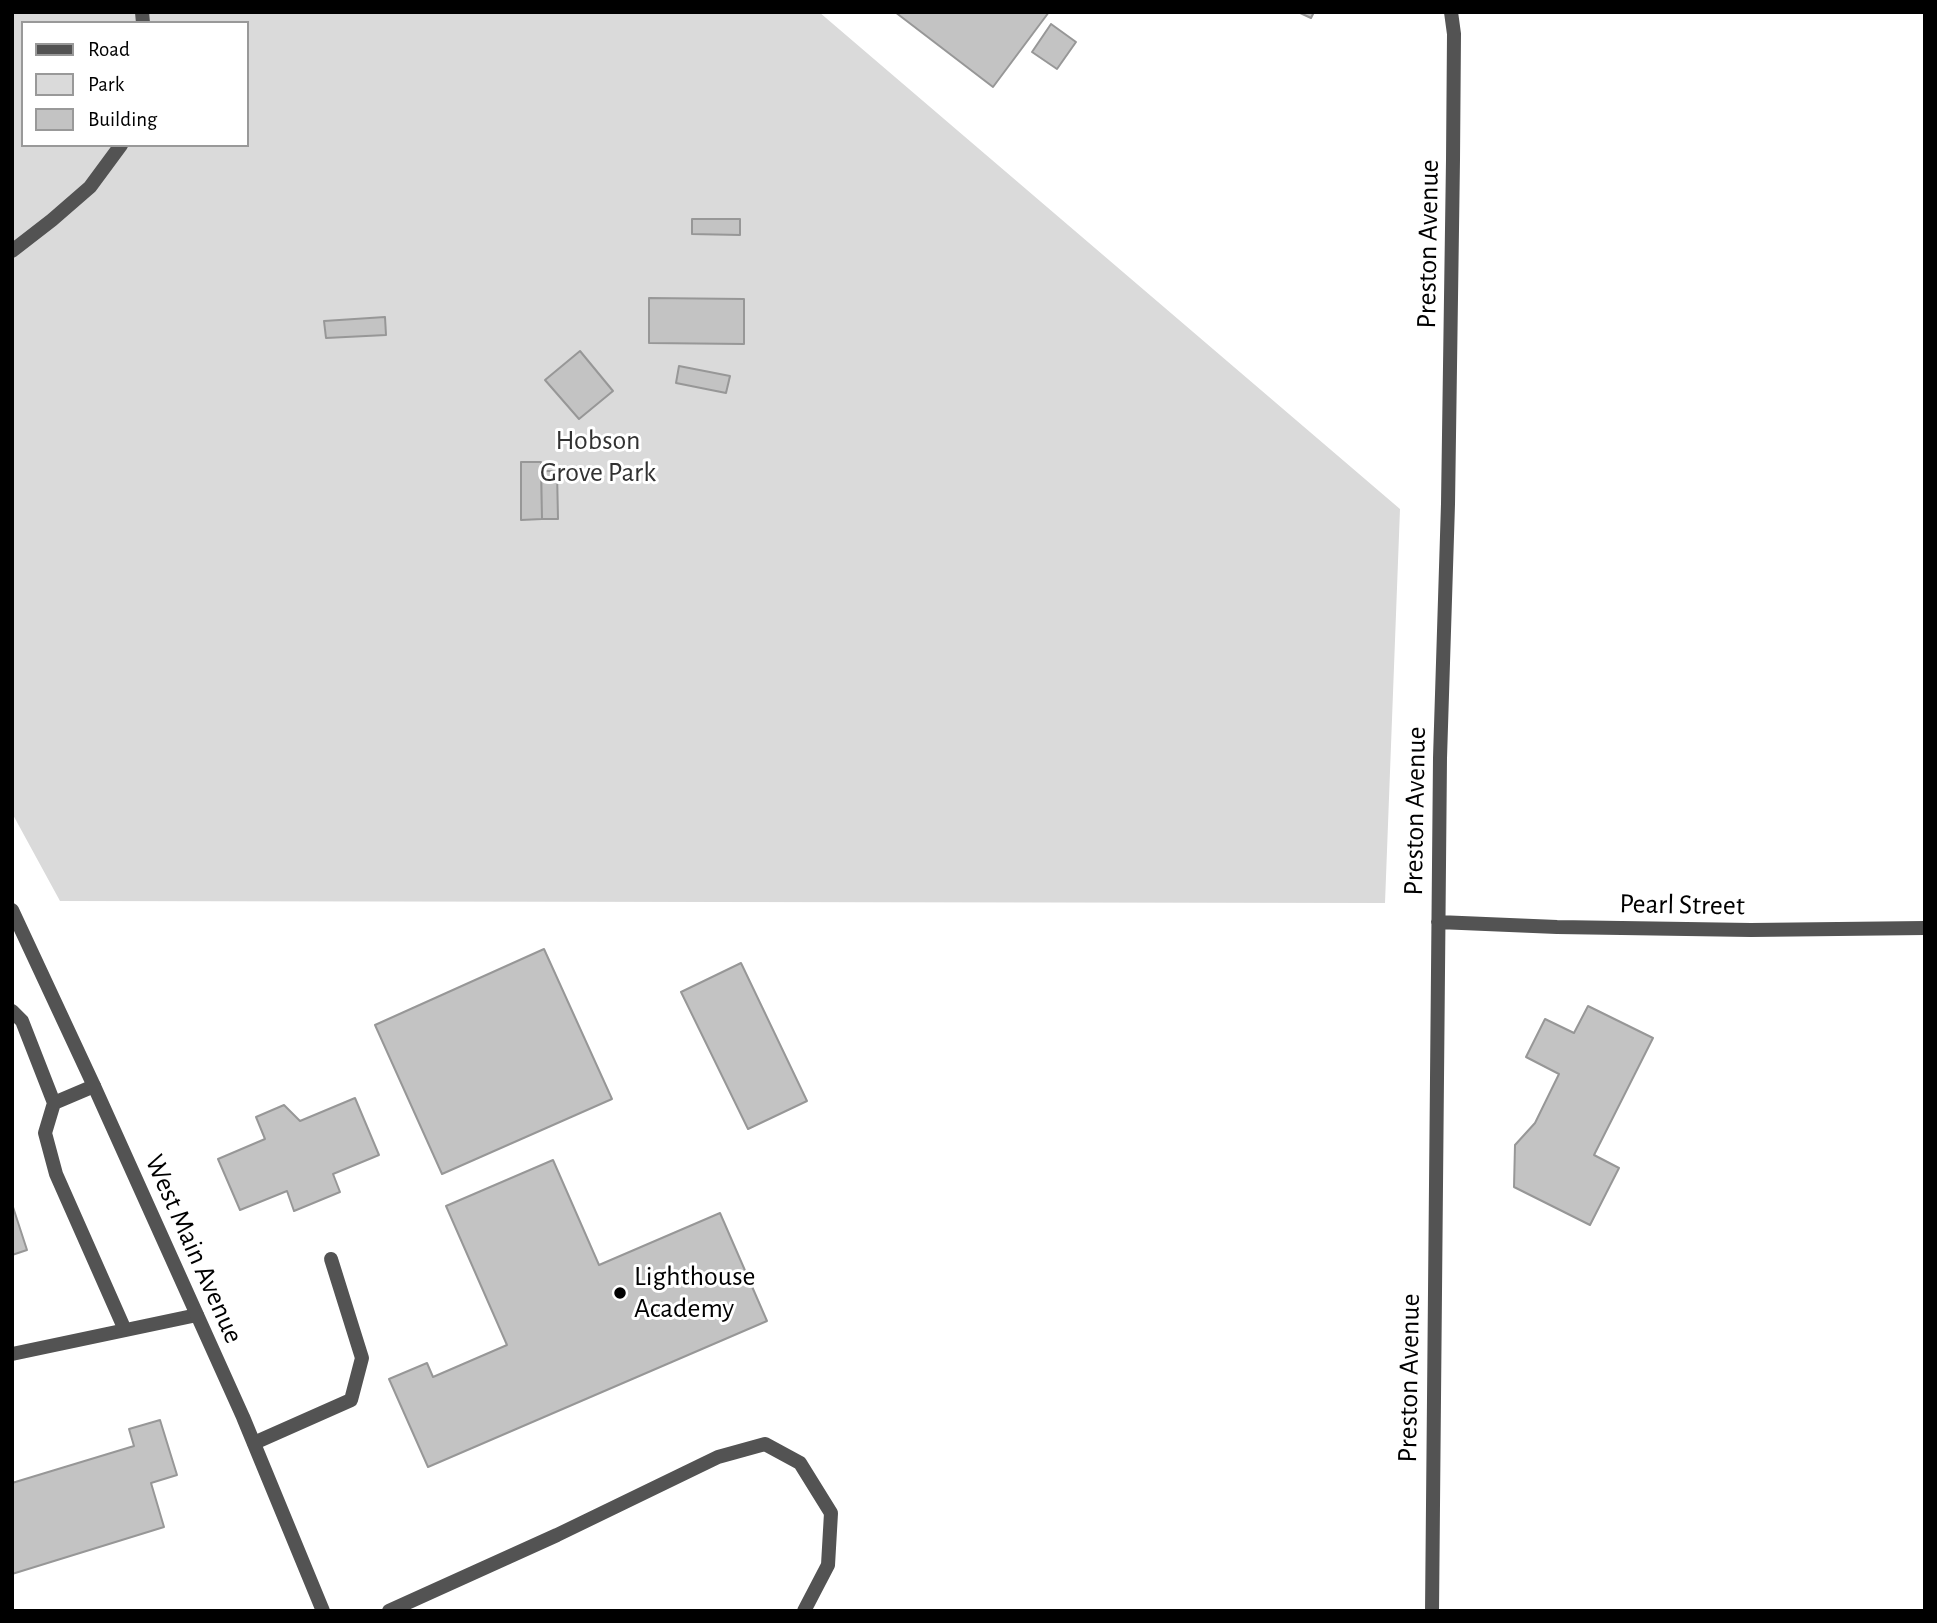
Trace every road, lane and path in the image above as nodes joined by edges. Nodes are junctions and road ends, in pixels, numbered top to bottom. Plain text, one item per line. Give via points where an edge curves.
1 (1451, 12) edge
2 (120, 147) edge
3 (12, 251) edge
4 (12, 910) edge
5 (1438, 922) junction
6 (1925, 928) edge
7 (12, 1011) edge
8 (94, 1086) junction
9 (54, 1103) junction
10 (331, 1259) dead end
11 (197, 1315) junction
12 (125, 1330) junction
13 (12, 1354) edge
14 (254, 1443) junction
15 (323, 1611) edge
16 (388, 1611) edge
17 (804, 1611) edge
18 (1432, 1611) edge

1 - 5 street, Preston Avenue via 1450,395
2 - 3 street via 90,187
4 - 8 street, West Main Avenue
5 - 6 street, Pearl Street via 1751,930
5 - 18 street, Preston Avenue
7 - 9 street via 22,1021
8 - 9 street
8 - 11 street, West Main Avenue
9 - 12 street via 44,1133 56,1174
10 - 14 street via 362,1358 351,1400
11 - 12 street
11 - 14 street, West Main Avenue
12 - 13 street
14 - 15 street, West Main Avenue
16 - 17 street via 718,1457 765,1444 800,1464 831,1513 828,1565

